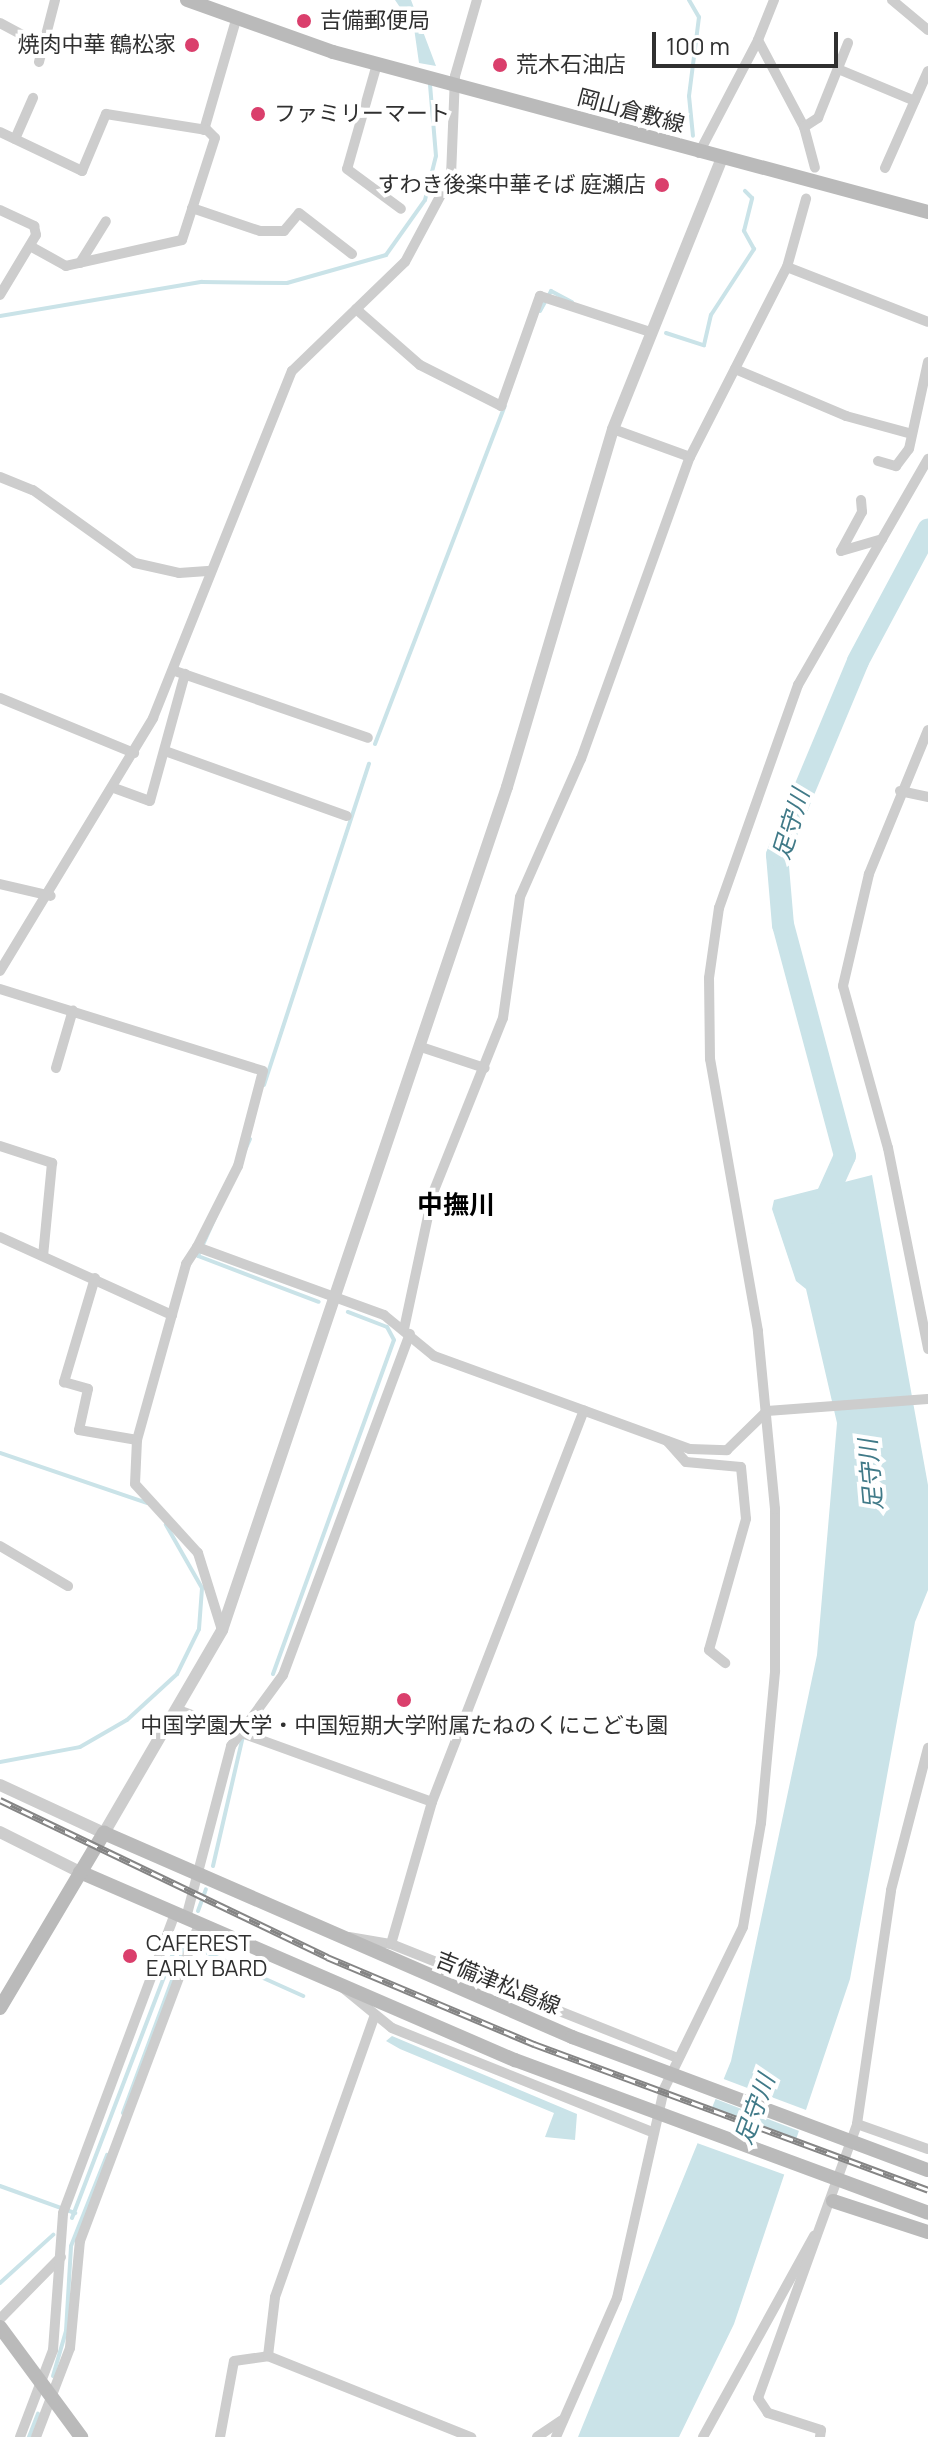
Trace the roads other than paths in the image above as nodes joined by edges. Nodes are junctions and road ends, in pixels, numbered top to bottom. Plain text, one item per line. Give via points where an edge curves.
1 (55, 0) edge
2 (187, 0) edge
3 (477, 0) edge
4 (774, 0) edge
5 (892, 0) edge
6 (236, 20) junction
7 (0, 23) edge
8 (928, 30) edge
9 (758, 40) junction
10 (848, 43) dead end
11 (43, 46) junction
12 (39, 62) dead end
13 (377, 64) junction
14 (838, 69) junction
15 (928, 71) edge
16 (450, 84) junction
17 (33, 98) dead end
18 (915, 101) junction
19 (804, 127) junction
20 (204, 130) junction
21 (0, 132) edge
22 (15, 139) junction
23 (699, 153) junction
24 (721, 160) junction
25 (815, 168) dead end
26 (885, 168) dead end
27 (806, 199) dead end
28 (192, 208) junction
29 (401, 209) dead end
30 (0, 210) edge
31 (928, 212) edge
32 (106, 221) dead end
33 (30, 246) junction
34 (352, 254) dead end
35 (80, 263) junction
36 (787, 267) junction
37 (0, 295) edge
38 (356, 309) junction
39 (928, 322) edge
40 (650, 332) junction
41 (928, 362) edge
42 (735, 369) junction
43 (613, 429) junction
44 (912, 434) junction
45 (690, 457) junction
46 (928, 459) edge
47 (878, 461) dead end
48 (0, 477) edge
49 (861, 500) dead end
50 (882, 539) junction
51 (211, 571) junction
52 (180, 672) junction
53 (0, 698) edge
54 (928, 730) edge
55 (368, 738) dead end
56 (165, 751) junction
57 (134, 753) junction
58 (114, 788) junction
59 (900, 791) junction
60 (928, 797) edge
61 (347, 816) dead end
62 (0, 884) edge
63 (51, 896) junction
64 (0, 971) edge
65 (0, 989) edge
66 (73, 1010) junction
67 (421, 1047) junction
68 (56, 1068) dead end
69 (485, 1068) junction
70 (0, 1146) edge
71 (0, 1237) edge
72 (201, 1249) junction
73 (43, 1256) junction
74 (95, 1278) junction
75 (335, 1302) junction
76 (172, 1315) junction
77 (407, 1332) junction
78 (928, 1349) edge
79 (928, 1399) edge
80 (584, 1410) junction
81 (770, 1411) junction
82 (137, 1440) junction
83 (667, 1441) junction
84 (0, 1546) edge
85 (68, 1586) dead end
86 (222, 1630) junction
87 (725, 1663) dead end
88 (178, 1710) junction
89 (237, 1730) junction
90 (928, 1748) edge
91 (0, 1785) edge
92 (432, 1802) junction
93 (0, 1832) edge
94 (104, 1833) junction
95 (80, 1872) junction
96 (200, 1877) junction
97 (187, 1919) junction
98 (335, 1938) junction
99 (391, 1944) junction
100 (343, 1988) junction
101 (0, 2008) edge
102 (374, 2018) junction
103 (677, 2058) junction
104 (857, 2124) junction
105 (650, 2131) junction
106 (928, 2149) edge
107 (928, 2170) edge
108 (833, 2201) junction
109 (928, 2213) edge
110 (822, 2225) junction
111 (928, 2232) edge
112 (72, 2239) junction
113 (61, 2257) junction
114 (0, 2319) edge
115 (0, 2327) edge
116 (268, 2356) junction
117 (41, 2385) junction
118 (53, 2400) junction
119 (562, 2420) junction
120 (456, 2434) edge
121 (20, 2437) edge
122 (36, 2437) edge
123 (81, 2437) edge
124 (220, 2437) edge
125 (471, 2437) edge
126 (537, 2437) edge
127 (556, 2437) edge
128 (703, 2437) edge
129 (820, 2437) edge

1 - 11 street
2 - 6 main road, 岡山倉敷線
3 - 16 street
4 - 9 street
5 - 8 street
6 - 13 main road, 岡山倉敷線
6 - 20 street
7 - 11 street
9 - 19 street
9 - 23 street
10 - 14 street
11 - 12 street
13 - 16 main road, 岡山倉敷線
13 - 29 street via 347,169
14 - 18 street
14 - 19 street via 818,118
15 - 18 street
16 - 23 main road, 岡山倉敷線
16 - 38 street via 451,176 405,262
17 - 22 street
18 - 26 street
19 - 25 street
20 - 22 street via 106,114 82,171
20 - 28 street via 215,138
21 - 22 street
23 - 24 main road, 岡山倉敷線
24 - 31 main road, 岡山倉敷線
24 - 40 street
27 - 36 street
28 - 34 street via 260,231 284,231 299,213
28 - 35 street via 182,240
30 - 33 street via 34,226
32 - 35 street
33 - 35 street via 66,266
33 - 37 street
36 - 39 street
36 - 42 street
38 - 40 street via 420,365 501,406 546,298
38 - 51 street via 292,371 253,483
40 - 43 street
41 - 44 street
42 - 44 street via 846,416
42 - 45 street
43 - 45 street
43 - 67 street
44 - 47 street via 902,461
45 - 69 street via 581,759 520,897 503,1018
46 - 50 street
48 - 51 street via 33,490 135,563 179,573
49 - 50 street via 862,512 841,551
50 - 81 street via 822,637 778,734 731,862 714,938 708,1015 714,1099
51 - 52 street
52 - 55 street
52 - 56 street
52 - 57 street
53 - 57 street
54 - 59 street
56 - 58 street via 150,801
56 - 61 street
57 - 58 street
58 - 63 street
59 - 60 street
59 - 78 street via 857,913 843,986 888,1148
62 - 63 street
63 - 64 street
65 - 66 street
66 - 68 street
66 - 72 street via 263,1071 238,1166
67 - 69 street
67 - 75 street
69 - 77 street via 433,1193
70 - 73 street via 52,1163
71 - 73 street
72 - 75 street
72 - 76 street
73 - 74 street
74 - 76 street
74 - 82 street via 64,1382 88,1389 79,1430
75 - 77 street
75 - 86 street
76 - 82 street
77 - 80 street via 434,1356
77 - 89 street via 283,1675
79 - 81 street
80 - 83 street
80 - 92 street
81 - 83 street via 727,1450
81 - 103 street via 777,1614 753,1888 743,1927
82 - 86 street via 135,1484 198,1553
83 - 87 street via 686,1462 741,1467 746,1519 709,1650
84 - 85 street
86 - 88 street
88 - 89 street
88 - 94 street
89 - 92 street
89 - 96 street
90 - 104 street via 891,1890
91 - 94 street
92 - 99 street
93 - 95 street
94 - 95 main road
94 - 96 main road, 吉備津松島線
95 - 97 main road
95 - 101 main road
96 - 97 street
96 - 98 main road, 吉備津松島線
97 - 100 main road
97 - 112 street via 192,1945
97 - 112 street via 64,2210
98 - 99 street
98 - 107 main road, 吉備津松島線, bridge via 572,2037
99 - 103 street
100 - 102 street
100 - 109 main road, bridge via 515,2060
102 - 105 street
102 - 116 street via 275,2297
103 - 105 street
104 - 106 street
104 - 108 street
105 - 119 street via 617,2298
108 - 110 street
108 - 111 main road
110 - 128 street
110 - 129 street via 758,2398 768,2413 821,2430
112 - 113 street
112 - 118 street via 70,2348
113 - 114 street
113 - 117 street via 53,2350
115 - 117 main road
116 - 120 street
116 - 124 street via 234,2361
117 - 118 main road
117 - 121 street
118 - 122 street
118 - 123 main road
119 - 126 street
119 - 127 street
120 - 125 street

